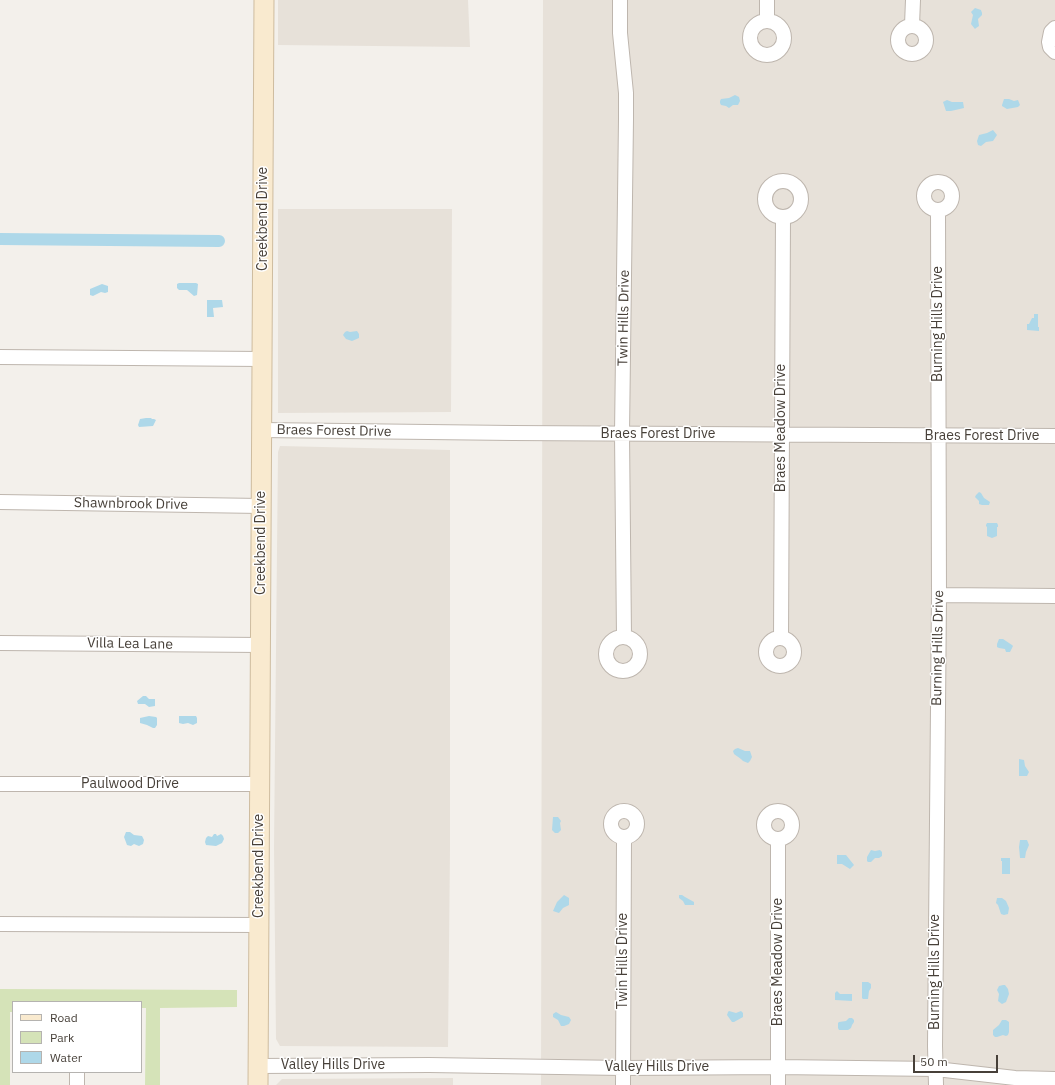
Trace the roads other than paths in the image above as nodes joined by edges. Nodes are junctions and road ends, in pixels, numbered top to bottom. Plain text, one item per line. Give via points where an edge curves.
1 (264, 0) edge
2 (620, 0) edge
3 (767, 0) edge
4 (912, 0) edge
5 (767, 20) dead end
6 (912, 25) dead end
7 (1055, 28) edge
8 (1055, 52) edge
9 (938, 210) dead end
10 (783, 217) dead end
11 (0, 357) edge
12 (262, 359) junction
13 (261, 430) junction
14 (622, 434) junction
15 (781, 435) junction
16 (938, 435) junction
17 (1055, 436) edge
18 (0, 502) edge
19 (261, 506) junction
20 (939, 595) junction
21 (1055, 596) edge
22 (624, 636) dead end
23 (780, 638) dead end
24 (0, 643) edge
25 (261, 645) junction
26 (0, 784) edge
27 (260, 784) junction
28 (624, 838) dead end
29 (778, 839) dead end
30 (0, 924) edge
31 (259, 925) junction
32 (258, 1066) junction
33 (778, 1067) junction
34 (623, 1068) junction
35 (936, 1069) junction
36 (77, 1073) edge
37 (1055, 1079) edge
38 (77, 1085) edge
39 (258, 1085) edge
40 (623, 1085) edge
41 (778, 1085) edge
42 (936, 1085) edge

1 - 12 street, Creekbend Drive
2 - 14 street, Twin Hills Drive via 620,33 626,93
3 - 5 street
4 - 6 street
7 - 8 street via 1049,37 1050,46
9 - 16 street, Burning Hills Drive
10 - 15 street, Braes Meadow Drive
11 - 12 street
12 - 13 street, Creekbend Drive
13 - 14 street, Braes Forest Drive
13 - 19 street, Creekbend Drive
14 - 15 street, Braes Forest Drive
14 - 22 street, Twin Hills Drive
15 - 16 street, Braes Forest Drive
15 - 23 street, Braes Meadow Drive
16 - 17 street, Braes Forest Drive
16 - 20 street, Burning Hills Drive
18 - 19 street, Shawnbrook Drive
19 - 25 street, Creekbend Drive
20 - 21 street
20 - 35 street, Burning Hills Drive
24 - 25 street, Villa Lea Lane
25 - 27 street, Creekbend Drive
26 - 27 street, Paulwood Drive
27 - 31 street, Creekbend Drive
28 - 34 street, Twin Hills Drive
29 - 33 street, Braes Meadow Drive
30 - 31 street
31 - 32 street, Creekbend Drive
32 - 34 street, Valley Hills Drive
32 - 39 street, Creekbend Drive
33 - 34 street, Valley Hills Drive
33 - 35 street, Valley Hills Drive
33 - 41 street, Braes Meadow Drive
34 - 40 street, Twin Hills Drive
35 - 37 street, Valley Hills Drive via 1015,1078
35 - 42 street, Burning Hills Drive
36 - 38 street

